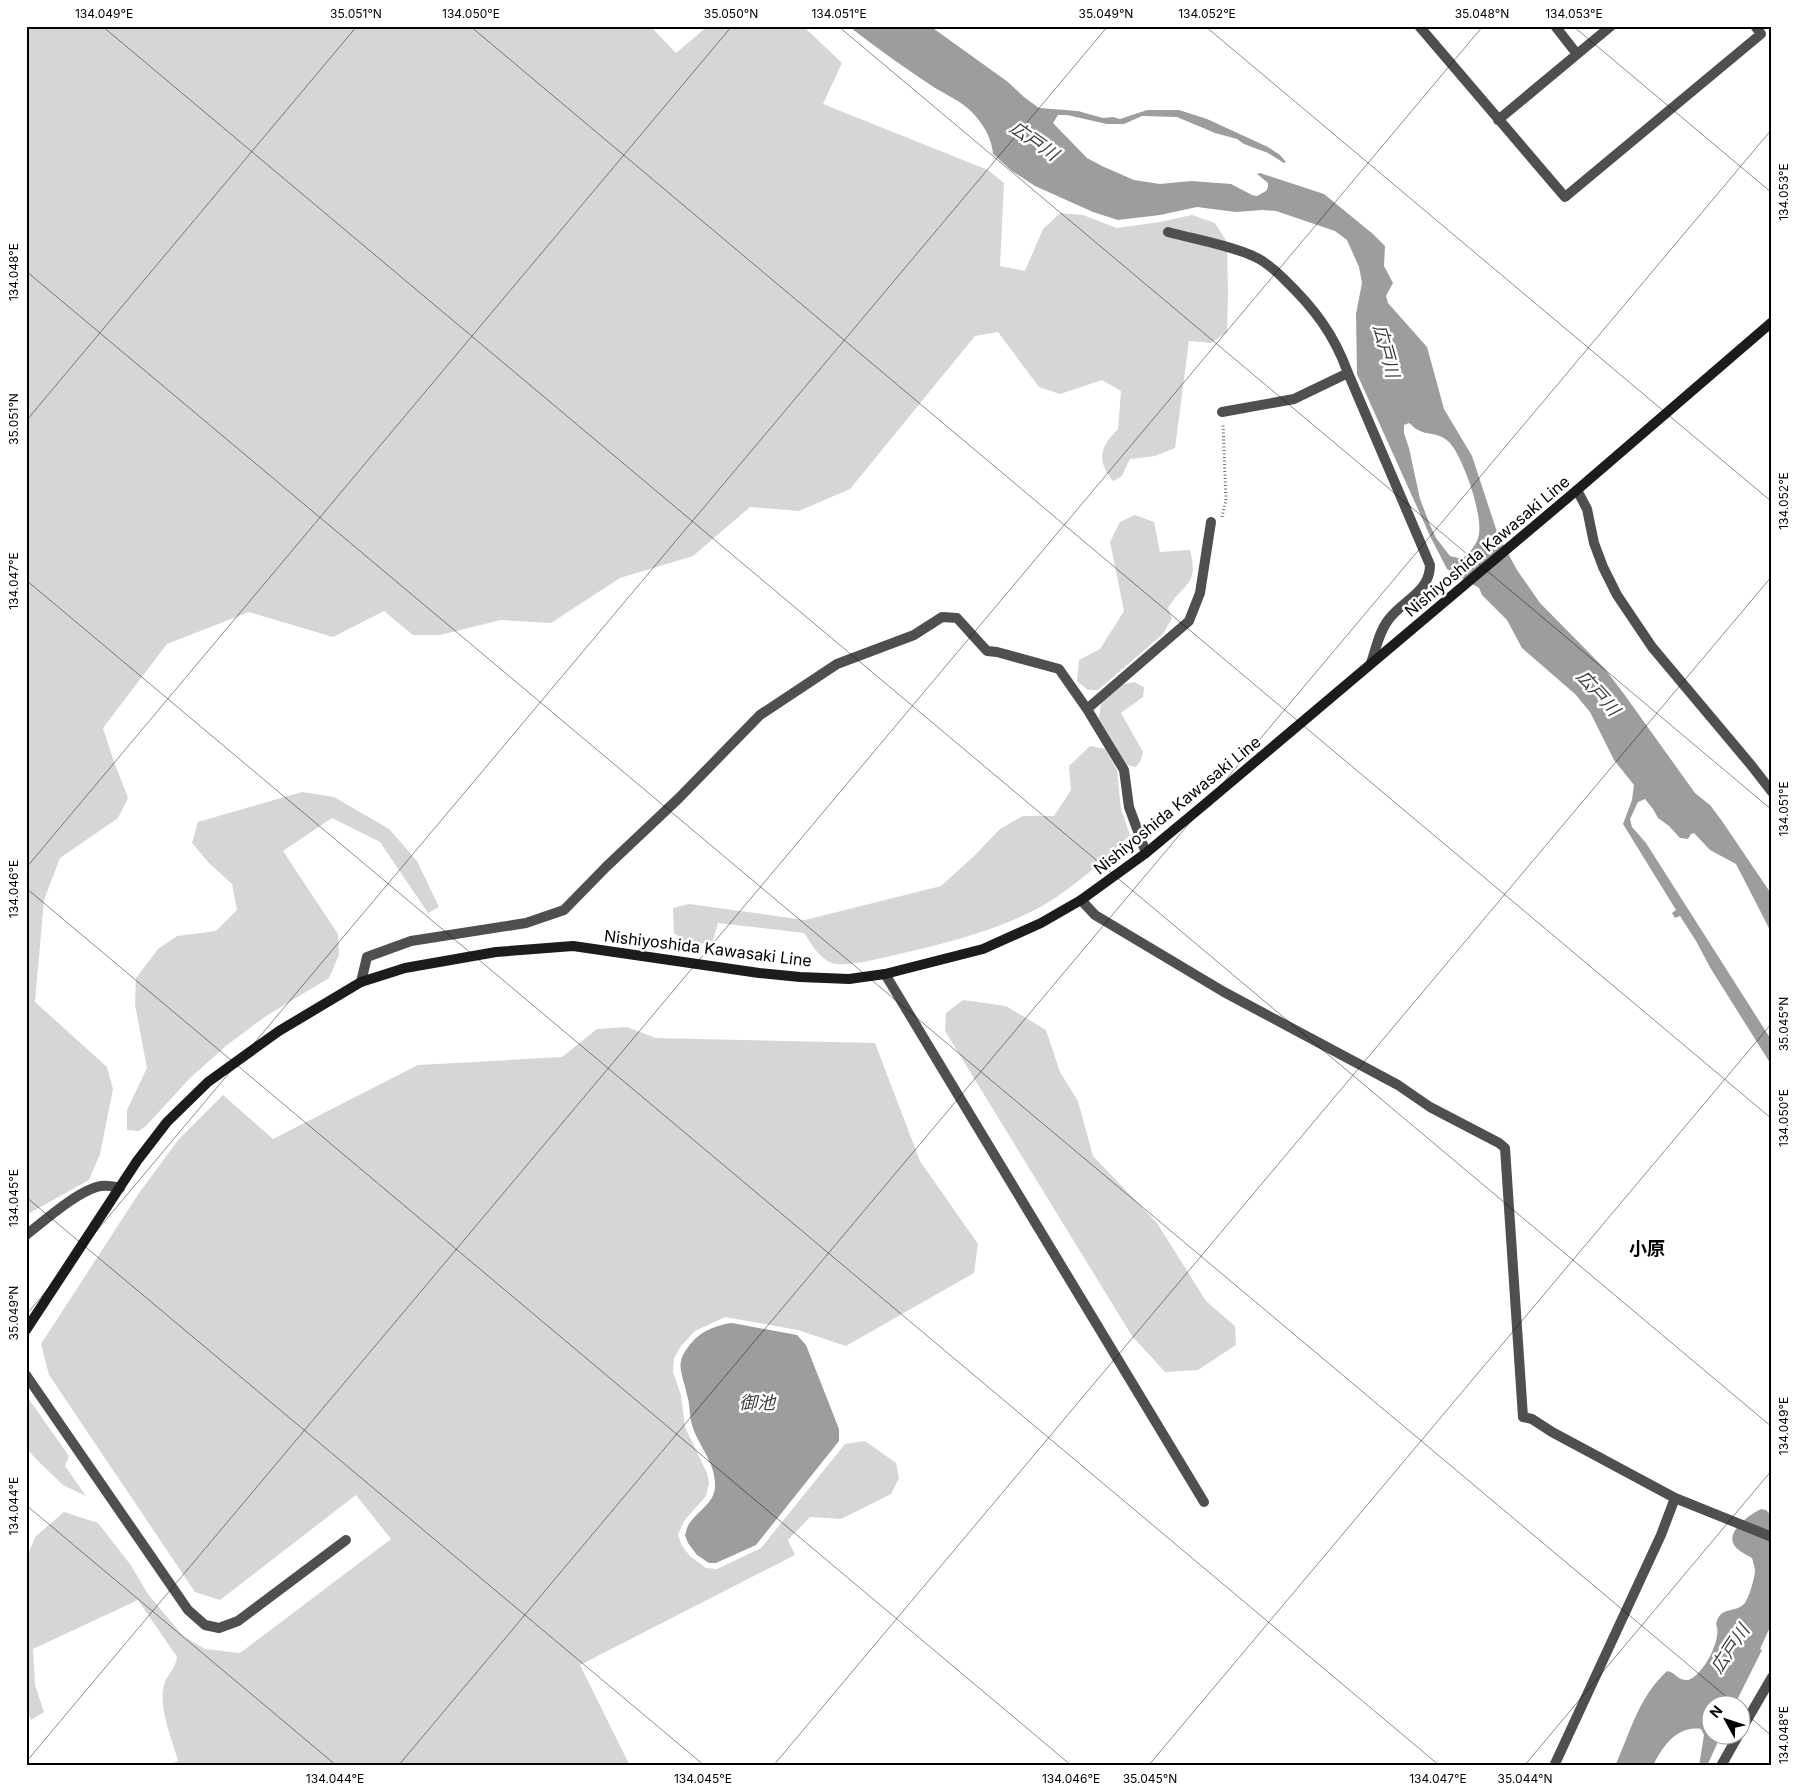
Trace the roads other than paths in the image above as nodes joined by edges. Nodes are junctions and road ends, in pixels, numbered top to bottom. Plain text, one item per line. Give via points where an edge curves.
1 (1419, 26) edge
2 (1555, 26) edge
3 (1611, 26) edge
4 (1755, 26) edge
5 (1577, 54) junction
6 (1498, 120) junction
7 (1168, 232) dead end
8 (1772, 322) edge
9 (1348, 373) junction
10 (1222, 412) road end
11 (1577, 490) junction
12 (1211, 522) road end
13 (1371, 663) junction
14 (1087, 709) junction
15 (1772, 792) edge
16 (1146, 853) junction
17 (1081, 900) junction
18 (885, 974) junction
19 (361, 982) junction
20 (120, 1188) junction
21 (26, 1235) edge
22 (26, 1330) edge
23 (26, 1375) edge
24 (1675, 1498) junction
25 (1204, 1502) dead end
26 (1772, 1537) edge
27 (346, 1540) dead end
28 (1772, 1677) edge
29 (1750, 1716) edge
30 (1734, 1744) edge
31 (1554, 1766) edge
32 (1721, 1766) edge

1 - 6 street
2 - 5 street
3 - 5 street
4 - 6 street via 1761,34 1564,197
5 - 6 street
7 - 9 street via 1248,254 1267,264 1299,293 1325,325
8 - 11 main road, Nishiyoshida Kawasaki Line
9 - 10 street via 1294,399
9 - 13 street via 1430,565 1428,581 1384,627
11 - 13 main road, Nishiyoshida Kawasaki Line
11 - 15 street via 1587,509 1603,567 1617,595 1652,647
12 - 14 street via 1200,593 1188,621
13 - 16 main road, Nishiyoshida Kawasaki Line
14 - 16 street via 1124,770 1129,807
14 - 19 street via 1059,669 987,651 957,618 942,617 914,635 837,664 760,714 564,910 526,923 411,941 367,957
16 - 17 main road, Nishiyoshida Kawasaki Line
17 - 18 main road, Nishiyoshida Kawasaki Line via 1041,923 983,949
17 - 24 street via 1095,915 1224,992 1398,1085 1505,1148 1523,1417
18 - 19 main road, Nishiyoshida Kawasaki Line via 849,979 792,976 572,946 496,952 405,968
18 - 25 street
19 - 20 main road, Nishiyoshida Kawasaki Line via 279,1031 208,1082 167,1122
20 - 21 street via 108,1185 85,1192
20 - 22 main road, Nishiyoshida Kawasaki Line
23 - 27 street via 188,1610 205,1625 220,1628 238,1621
24 - 26 street
24 - 31 street
28 - 29 street
30 - 32 street

